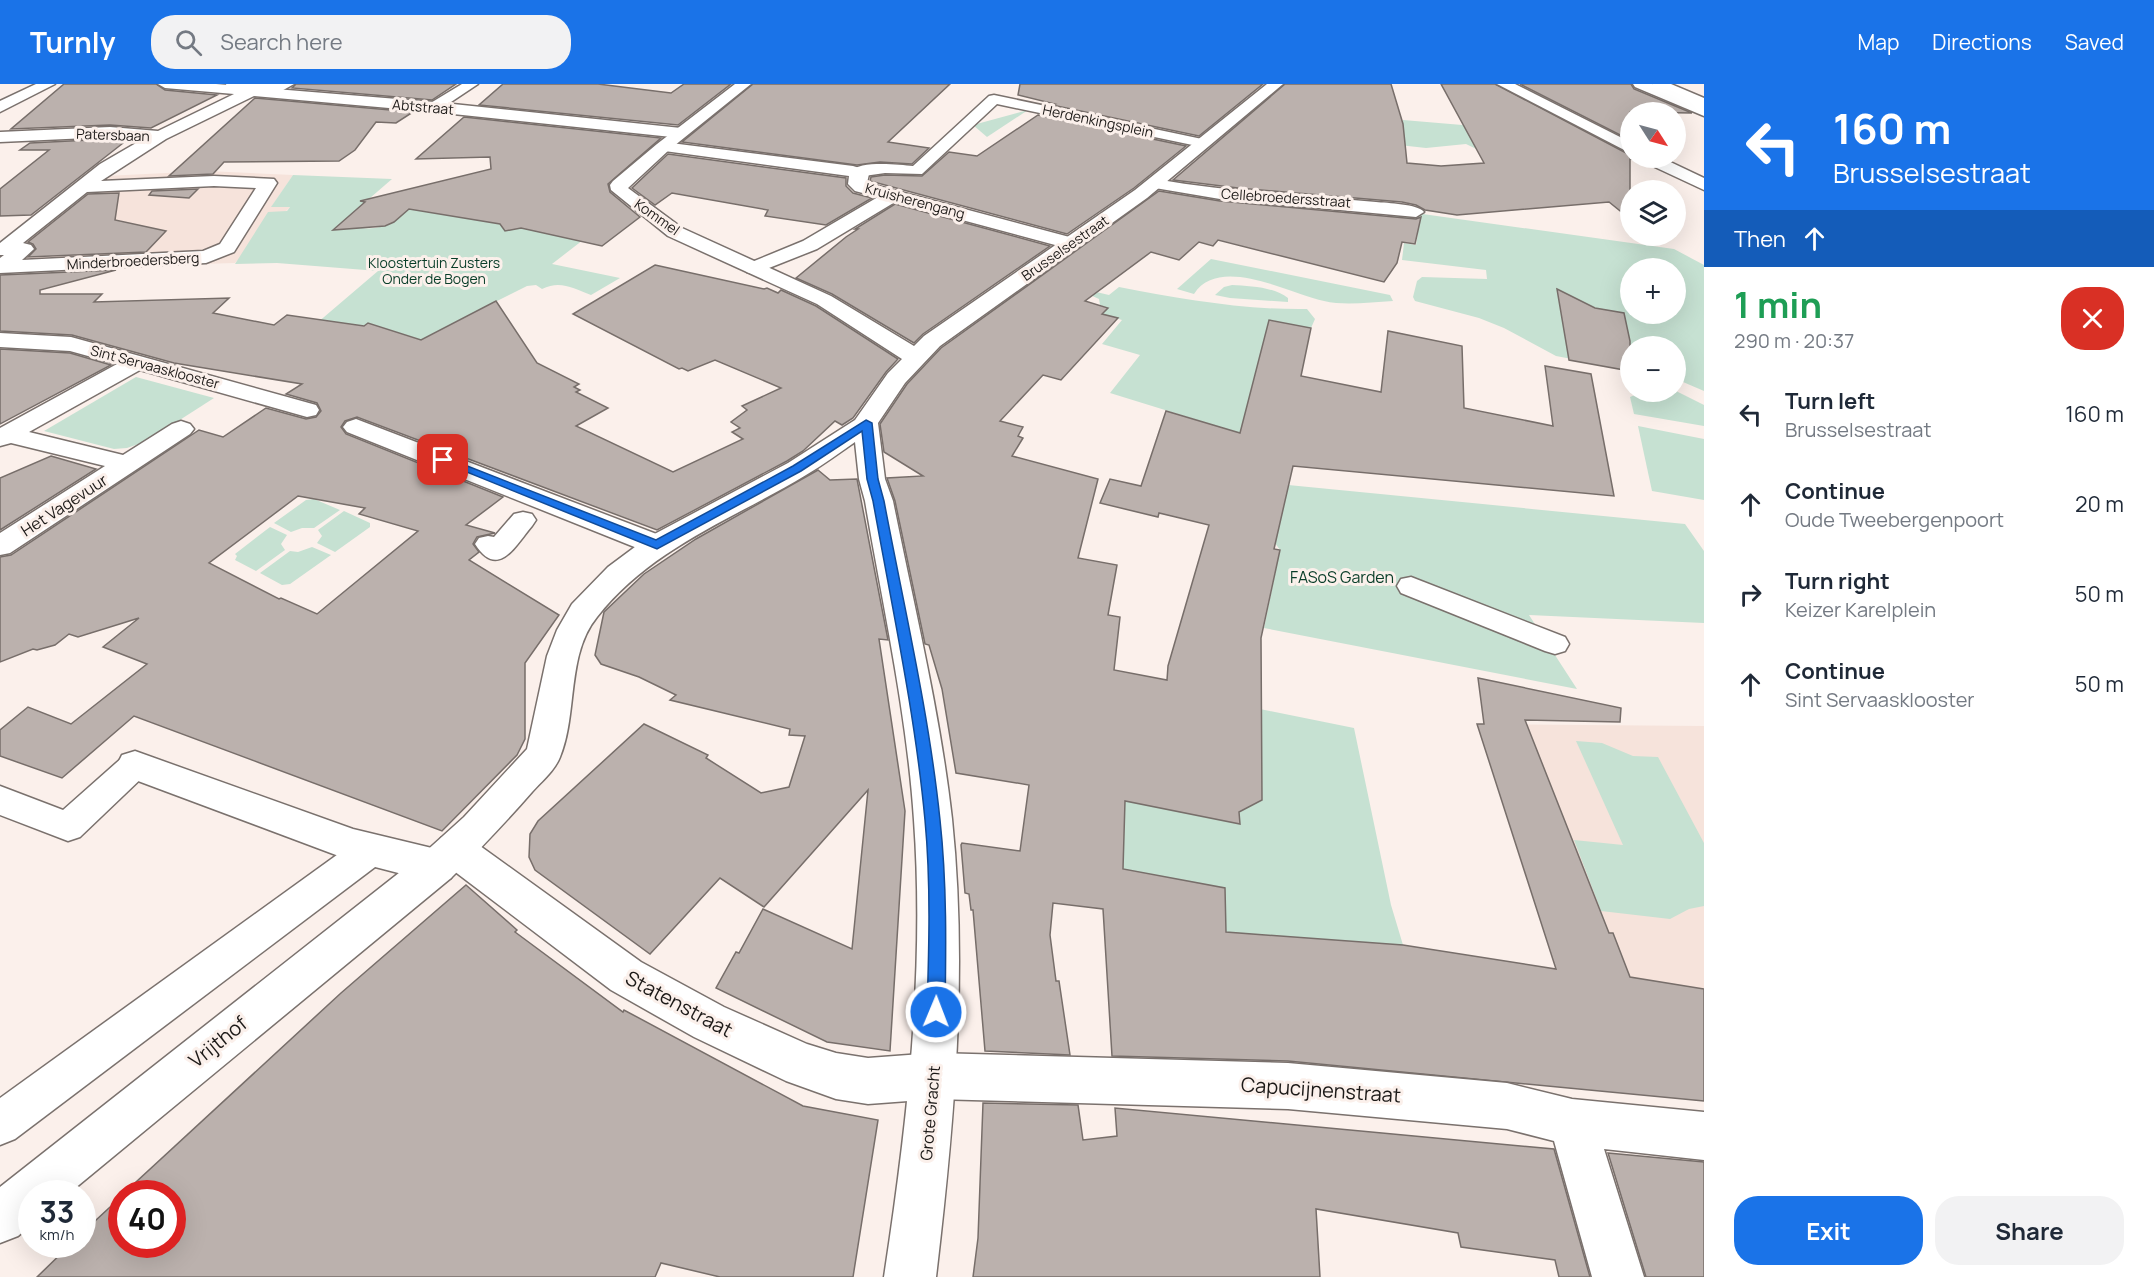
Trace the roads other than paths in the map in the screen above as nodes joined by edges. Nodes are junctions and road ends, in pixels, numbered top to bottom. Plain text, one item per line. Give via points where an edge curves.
1 (48, 84) edge
2 (165, 84) edge
3 (287, 84) edge
4 (471, 84) edge
5 (744, 84) edge
6 (987, 84) edge
7 (1276, 84) edge
8 (1504, 84) edge
9 (1640, 84) edge
10 (1659, 84) edge
11 (1676, 84) edge
12 (230, 86) edge
13 (252, 92) junction
14 (1704, 96) edge
15 (994, 99) junction
16 (1704, 103) edge
17 (0, 107) edge
18 (434, 108) junction
19 (1704, 111) edge
20 (680, 134) junction
21 (160, 136) junction
22 (0, 137) edge
23 (1202, 143) junction
24 (1620, 143) edge
25 (663, 147) junction
26 (1671, 168) edge
27 (857, 172) junction
28 (1155, 184) junction
29 (1704, 184) edge
30 (82, 187) junction
31 (894, 195) junction
32 (1416, 212) dead end
33 (1070, 243) junction
34 (2, 249) edge
35 (754, 268) junction
36 (0, 340) edge
37 (915, 357) junction
38 (135, 363) junction
39 (181, 429) dead end
40 (3, 436) edge
41 (867, 437) junction
42 (127, 464) junction
43 (523, 520) dead end
44 (488, 544) dead end
45 (657, 545) junction
46 (0, 546) edge
47 (1411, 586) dead end
48 (1555, 644) dead end
49 (135, 765) joint
50 (0, 800) edge
51 (371, 850) junction
52 (446, 858) junction
53 (935, 1076) junction
54 (1572, 1122) junction
55 (0, 1124) edge
56 (1704, 1136) edge
57 (0, 1218) edge
58 (910, 1277) edge
59 (1618, 1277) edge

1 - 17 street
2 - 12 street, Abtstraat
3 - 12 street via 278,89
4 - 18 street
5 - 20 street
6 - 15 street
7 - 23 street, Brusselsestraat
8 - 24 street
9 - 19 street
10 - 16 street
11 - 14 street
12 - 13 street, Abtstraat
13 - 18 street, Abtstraat
13 - 21 street, Patersbaan
15 - 23 street, Herdenkingsplein
15 - 27 street via 917,171 885,168
18 - 20 street, Abtstraat
20 - 25 street
21 - 22 street, Patersbaan via 110,132
21 - 30 street, Minderbroedersberg
23 - 28 street, Brusselsestraat
25 - 27 street, Kruisherengang
25 - 35 street, Kommel via 619,185 620,190 675,232
26 - 29 street
27 - 31 street, Kruisherengang via 857,184 861,187
28 - 32 street, Cellebroedersstraat
28 - 33 street, Brusselsestraat
30 - 34 street, Minderbroedersberg
30 - 34 street, Minderbroedersberg via 268,183 227,248 206,257 1,267 24,249
31 - 33 street, Kruisherengang
31 - 35 street via 810,245
33 - 37 street, Brusselsestraat
35 - 37 street, Kommel via 834,305
36 - 38 street, Sint Servaasklooster via 71,344
37 - 41 street, Brusselsestraat via 888,390
38 - 40 street
38 - 45 street, Sint Servaasklooster via 309,410
39 - 42 street, Het Vagevuur
40 - 42 street
41 - 45 street, Brusselsestraat via 814,459
41 - 53 street, Grote Gracht via 933,820 938,910
42 - 46 street, Het Vagevuur
43 - 44 street via 496,552
45 - 52 street, Vrijthof via 618,574 583,612 563,656 543,756
47 - 48 street
49 - 50 street via 68,826
49 - 51 street
51 - 52 street
51 - 55 street
52 - 53 street, Statenstraat via 626,976 709,1022 802,1065 868,1081
52 - 57 street, Vrijthof
53 - 54 street, Capucijnenstraat via 1288,1086 1507,1106
53 - 58 street, Grote Gracht
54 - 56 street, Capucijnenstraat
54 - 59 street

